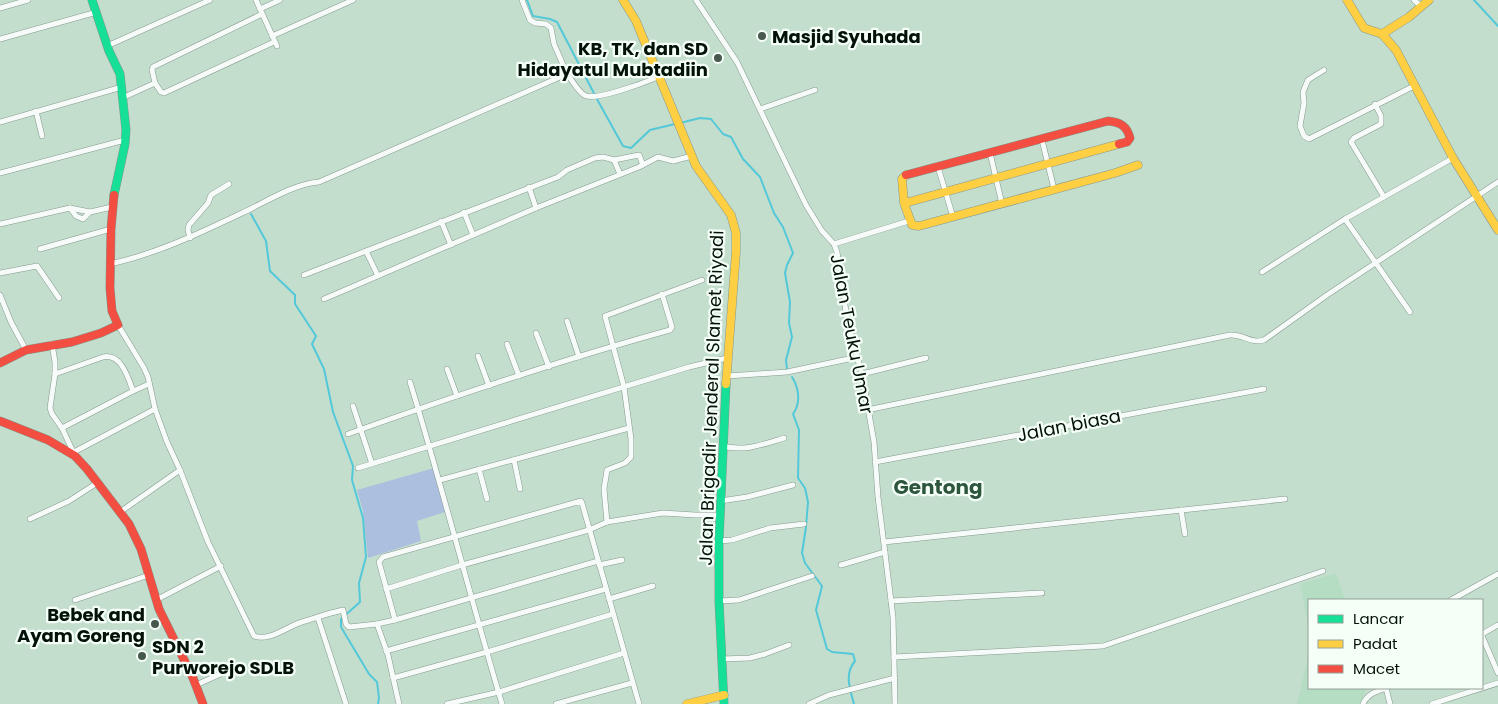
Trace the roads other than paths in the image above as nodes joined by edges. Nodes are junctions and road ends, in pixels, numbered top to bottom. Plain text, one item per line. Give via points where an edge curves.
1 (28, 0) edge
2 (92, 0) edge
3 (210, 0) edge
4 (256, 0) edge
5 (280, 0) edge
6 (522, 0) edge
7 (623, 0) edge
8 (696, 0) edge
9 (1347, 0) edge
10 (1414, 0) edge
11 (1429, 0) edge
12 (350, 1) edge
13 (0, 8) edge
14 (1422, 8) junction
15 (261, 11) junction
16 (97, 12) junction
17 (1382, 34) junction
18 (272, 36) junction
19 (0, 40) edge
20 (107, 46) junction
21 (1324, 70) dead end
22 (567, 74) junction
23 (658, 77) junction
24 (155, 82) junction
25 (1414, 86) junction
26 (122, 88) junction
27 (815, 90) dead end
28 (122, 98) junction
29 (1375, 104) junction
30 (760, 109) junction
31 (36, 111) junction
32 (0, 122) edge
33 (42, 136) dead end
34 (125, 140) junction
35 (1042, 140) junction
36 (990, 154) junction
37 (692, 156) junction
38 (1453, 158) junction
39 (614, 160) junction
40 (643, 164) junction
41 (1048, 164) junction
42 (1138, 165) dead end
43 (938, 167) junction
44 (0, 173) edge
45 (620, 174) junction
46 (996, 178) junction
47 (1498, 182) edge
48 (229, 184) dead end
49 (529, 187) junction
50 (1054, 189) junction
51 (946, 192) junction
52 (1384, 197) junction
53 (1476, 197) junction
54 (905, 203) junction
55 (1002, 204) junction
56 (112, 207) junction
57 (536, 208) junction
58 (464, 212) junction
59 (953, 217) junction
60 (1345, 220) junction
61 (441, 221) junction
62 (909, 221) junction
63 (0, 224) edge
64 (111, 229) junction
65 (1498, 230) edge
66 (473, 235) junction
67 (190, 238) junction
68 (834, 244) junction
69 (451, 245) junction
70 (40, 250) dead end
71 (366, 251) junction
72 (110, 264) junction
73 (1375, 264) junction
74 (1262, 272) dead end
75 (0, 273) edge
76 (304, 275) dead end
77 (378, 276) junction
78 (702, 280) dead end
79 (662, 294) junction
80 (0, 295) edge
81 (59, 298) dead end
82 (324, 299) dead end
83 (1410, 312) dead end
84 (567, 321) dead end
85 (118, 325) junction
86 (536, 333) dead end
87 (52, 344) junction
88 (507, 344) dead end
89 (612, 346) junction
90 (26, 350) junction
91 (478, 356) dead end
92 (578, 357) junction
93 (858, 357) junction
94 (727, 358) junction
95 (926, 358) dead end
96 (0, 363) edge
97 (548, 367) junction
98 (446, 369) dead end
99 (55, 374) junction
100 (862, 374) junction
101 (519, 376) junction
102 (727, 376) junction
103 (410, 382) dead end
104 (149, 384) junction
105 (489, 386) junction
106 (624, 387) junction
107 (1264, 389) dead end
108 (133, 390) junction
109 (457, 396) junction
110 (353, 406) dead end
111 (155, 409) junction
112 (418, 409) junction
113 (867, 410) junction
114 (0, 421) edge
115 (62, 428) junction
116 (630, 428) junction
117 (361, 429) junction
118 (348, 434) dead end
119 (784, 438) dead end
120 (430, 446) junction
121 (723, 446) junction
122 (75, 454) junction
123 (514, 460) junction
124 (875, 462) junction
125 (372, 464) junction
126 (358, 468) dead end
127 (478, 469) junction
128 (180, 470) junction
129 (440, 480) junction
130 (97, 483) junction
131 (793, 485) dead end
132 (520, 489) dead end
133 (487, 499) dead end
134 (1285, 499) dead end
135 (720, 501) junction
136 (1181, 510) junction
137 (120, 512) junction
138 (720, 515) junction
139 (30, 519) dead end
140 (607, 522) junction
141 (804, 524) dead end
142 (589, 530) junction
143 (1185, 534) dead end
144 (455, 538) junction
145 (719, 541) junction
146 (884, 542) junction
147 (885, 552) junction
148 (622, 560) dead end
149 (598, 563) junction
150 (462, 565) junction
151 (221, 566) junction
152 (841, 566) dead end
153 (1323, 570) dead end
154 (1498, 574) edge
155 (149, 575) junction
156 (812, 576) dead end
157 (653, 586) dead end
158 (386, 589) junction
159 (606, 589) junction
160 (1042, 593) dead end
161 (471, 598) junction
162 (609, 599) junction
163 (1453, 599) edge
164 (75, 600) dead end
165 (156, 600) junction
166 (719, 601) junction
167 (891, 601) junction
168 (613, 614) junction
169 (318, 618) junction
170 (394, 620) junction
171 (376, 624) junction
172 (479, 624) junction
173 (1498, 625) edge
174 (1483, 634) edge
175 (1483, 637) edge
176 (789, 645) dead end
177 (386, 651) junction
178 (487, 652) junction
179 (624, 653) junction
180 (894, 657) junction
181 (722, 658) junction
182 (225, 672) dead end
183 (1498, 673) edge
184 (393, 678) junction
185 (895, 678) junction
186 (632, 683) junction
187 (1498, 683) edge
188 (196, 686) junction
189 (1483, 688) edge
190 (1383, 689) edge
191 (1386, 689) edge
192 (1479, 689) edge
193 (499, 692) junction
194 (724, 695) junction
195 (203, 704) edge
196 (346, 704) edge
197 (399, 704) edge
198 (447, 704) edge
199 (502, 704) edge
200 (556, 704) edge
201 (639, 704) edge
202 (687, 704) edge
203 (724, 704) edge
204 (809, 704) edge
205 (895, 704) edge
206 (1363, 704) edge
207 (1390, 704) edge
208 (1432, 704) edge

1 - 13 street
2 - 16 main road
3 - 20 street
4 - 15 street
5 - 15 street
6 - 22 street via 530,20 551,28
7 - 23 main road, Jalan Brigadir Jenderal Slamet Riyadi via 636,21
8 - 30 street, Jalan Teuku Umar via 736,62
9 - 17 main road via 1364,28
10 - 14 street
11 - 14 main road
12 - 18 street
14 - 17 main road
15 - 18 street
15 - 24 street via 153,67
16 - 19 street
16 - 20 main road
17 - 25 main road via 1400,56
18 - 24 street via 275,44 164,93
20 - 26 main road via 120,74
21 - 29 street via 1308,80 1303,92 1300,126 1304,136 1310,139
22 - 23 street via 581,93 590,97
22 - 67 street via 319,182 308,183
23 - 37 main road, Jalan Brigadir Jenderal Slamet Riyadi
24 - 28 street
25 - 29 street
25 - 38 main road
26 - 28 main road
26 - 31 street
27 - 30 street
28 - 34 main road
29 - 52 street via 1382,116 1381,124 1351,142
30 - 68 street, Jalan Teuku Umar via 806,205
31 - 32 street
31 - 33 street
34 - 44 street
34 - 56 main road
35 - 36 main road
35 - 41 street
35 - 41 main road via 1108,121 1123,124 1129,133 1130,138 1123,145 1112,145
36 - 43 main road
36 - 46 street
37 - 40 street via 672,161 658,157
37 - 94 main road, Jalan Brigadir Jenderal Slamet Riyadi via 734,224 736,252
38 - 52 street
38 - 53 main road
39 - 40 street via 639,155
39 - 45 street
39 - 49 street via 595,158 558,177
40 - 45 street
41 - 46 main road
41 - 50 street
42 - 50 main road
43 - 51 street
43 - 54 main road via 906,175 902,179
45 - 57 street
46 - 51 main road
46 - 55 street
47 - 53 street
48 - 67 street via 211,195 188,230
49 - 57 street
49 - 58 street
50 - 55 main road
51 - 54 main road
51 - 59 street
52 - 60 street
53 - 65 main road
53 - 73 street
54 - 62 main road
55 - 59 main road
56 - 63 street via 90,212 81,219 70,208
56 - 64 main road
57 - 66 street
58 - 61 street
58 - 66 street
59 - 62 main road via 919,226 912,226
60 - 73 street
60 - 74 street
61 - 69 street
61 - 71 street
62 - 68 street
64 - 70 street
64 - 72 main road
66 - 69 street
67 - 72 street
68 - 93 street, Jalan Teuku Umar via 848,325
69 - 77 street
71 - 76 street
71 - 77 street
72 - 85 main road via 112,311
73 - 83 street
73 - 113 street via 1258,342 1230,335
75 - 81 street via 37,266
77 - 82 street
78 - 79 street
79 - 89 street via 605,316
79 - 89 street via 671,329
80 - 90 street
84 - 92 street
85 - 87 main road via 91,336
85 - 104 street via 144,368
86 - 97 street
87 - 90 main road
87 - 99 street
88 - 101 street
89 - 92 street
89 - 106 street
90 - 96 main road
91 - 105 street
92 - 97 street
93 - 100 street, Jalan Teuku Umar
93 - 102 street via 787,372
94 - 102 main road, Jalan Brigadir Jenderal Slamet Riyadi
94 - 106 street
95 - 100 street
97 - 101 street
98 - 109 street
99 - 108 street via 111,356 122,366
99 - 115 street via 50,408
100 - 113 street, Jalan Teuku Umar
101 - 105 street
102 - 121 main road, Jalan Brigadir Jenderal Slamet Riyadi
103 - 112 street
104 - 108 street
104 - 111 street
105 - 109 street
106 - 116 street
106 - 120 street
107 - 124 street, Jalan biasa
108 - 115 street
109 - 112 street
110 - 117 street
111 - 122 street
111 - 128 street
112 - 117 street
112 - 120 street
113 - 124 street, Jalan Teuku Umar
114 - 122 main road
115 - 122 street
116 - 123 street
116 - 140 street via 630,460 606,472
117 - 118 street
117 - 125 street
119 - 121 street via 753,447 733,449
120 - 125 street
120 - 129 street
121 - 135 main road, Jalan Brigadir Jenderal Slamet Riyadi
122 - 130 main road
123 - 127 street
123 - 132 street
124 - 146 street, Jalan Teuku Umar
125 - 126 street
127 - 129 street
127 - 133 street
128 - 137 street
128 - 151 street via 201,527
129 - 144 street
130 - 137 main road
130 - 139 street via 69,501
131 - 135 street
134 - 136 street
135 - 138 main road, Jalan Brigadir Jenderal Slamet Riyadi
136 - 143 street
136 - 146 street
137 - 155 main road via 141,549
138 - 140 street via 663,513
138 - 145 main road, Jalan Brigadir Jenderal Slamet Riyadi
140 - 142 street
141 - 145 street via 770,528
142 - 144 street via 582,503 578,501
142 - 149 street
142 - 150 street
144 - 150 street
144 - 158 street via 381,558 379,562
145 - 166 main road, Jalan Brigadir Jenderal Slamet Riyadi
146 - 147 street, Jalan Teuku Umar
147 - 152 street
147 - 167 street, Jalan Teuku Umar
148 - 149 street
149 - 159 street
149 - 161 street
150 - 158 street
150 - 161 street
151 - 165 street
151 - 169 street via 254,636 260,638 275,634 300,622
153 - 180 street via 1104,646
154 - 163 street
155 - 164 street
155 - 165 main road
156 - 166 street via 739,600
157 - 162 street
158 - 170 street
159 - 162 street
159 - 172 street
160 - 167 street
161 - 170 street
161 - 172 street
162 - 168 street
165 - 188 main road
166 - 181 main road, Jalan Brigadir Jenderal Slamet Riyadi
167 - 180 street, Jalan Teuku Umar
168 - 178 street
168 - 179 street
169 - 171 street via 344,611 346,624 350,627
169 - 196 street
170 - 171 street
171 - 177 street
172 - 177 street
172 - 178 street
173 - 174 street
175 - 183 street
176 - 181 street via 750,658
177 - 184 street
178 - 184 street
178 - 193 street
179 - 186 street
179 - 193 street
180 - 185 street, Jalan Teuku Umar
181 - 194 main road, Jalan Brigadir Jenderal Slamet Riyadi
182 - 188 street
184 - 197 street
185 - 204 street via 829,695
185 - 205 street, Jalan Teuku Umar
186 - 200 street
186 - 201 street
187 - 189 street
188 - 195 main road
190 - 206 street via 1374,692
191 - 207 street
192 - 208 street
193 - 198 street
193 - 199 street
194 - 202 main road
194 - 203 main road, Jalan Brigadir Jenderal Slamet Riyadi

